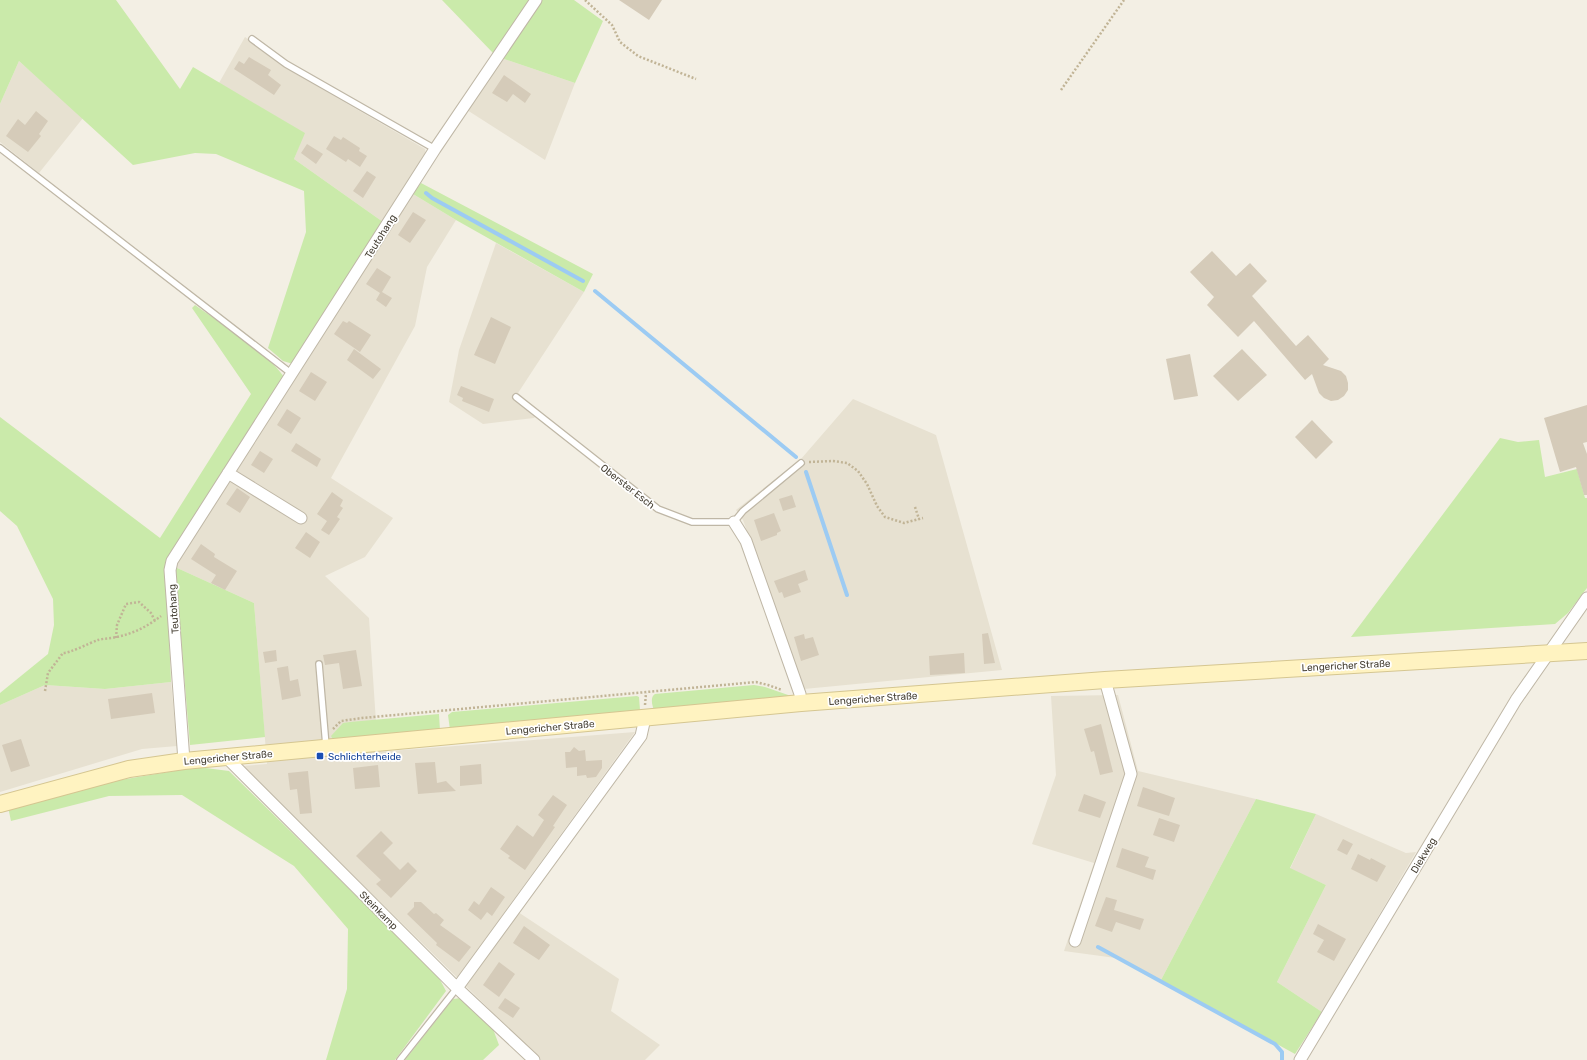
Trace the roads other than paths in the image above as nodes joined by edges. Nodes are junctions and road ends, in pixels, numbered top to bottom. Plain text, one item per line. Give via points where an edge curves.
1 (536, 0) edge
2 (252, 39) dead end
3 (0, 148) edge
4 (435, 149) junction
5 (292, 374) junction
6 (516, 397) dead end
7 (801, 463) road end
8 (228, 473) junction
9 (301, 518) dead end
10 (734, 522) junction
11 (1587, 598) edge
12 (1587, 651) edge
13 (1550, 653) junction
14 (319, 664) dead end
15 (1105, 680) junction
16 (801, 704) junction
17 (645, 718) junction
18 (326, 748) junction
19 (227, 758) junction
20 (184, 761) junction
21 (0, 804) edge
22 (1075, 941) dead end
23 (457, 988) junction
24 (400, 1060) edge
25 (534, 1060) edge
26 (1300, 1060) edge

1 - 4 street, Teutohang
2 - 4 lane via 286,64
3 - 5 lane
4 - 5 street, Teutohang
5 - 8 street, Teutohang
6 - 10 lane, Oberster Esch via 658,509 692,522
7 - 10 lane via 743,511
8 - 9 street
8 - 20 street, Teutohang via 172,561 170,570
10 - 16 street via 746,541 800,694
11 - 13 street, Diekweg
12 - 13 street, Lengericher Straße
13 - 15 street, Lengericher Straße
13 - 26 street, Diekweg via 1516,700
14 - 18 lane
15 - 16 street, Lengericher Straße
15 - 22 street via 1131,774
16 - 17 street, Lengericher Straße
17 - 18 street, Lengericher Straße
17 - 23 street via 641,736
18 - 19 street, Lengericher Straße
19 - 20 street, Lengericher Straße
19 - 23 street, Steinkamp
20 - 21 street, Lengericher Straße via 129,769
23 - 24 lane
23 - 25 street, Steinkamp

